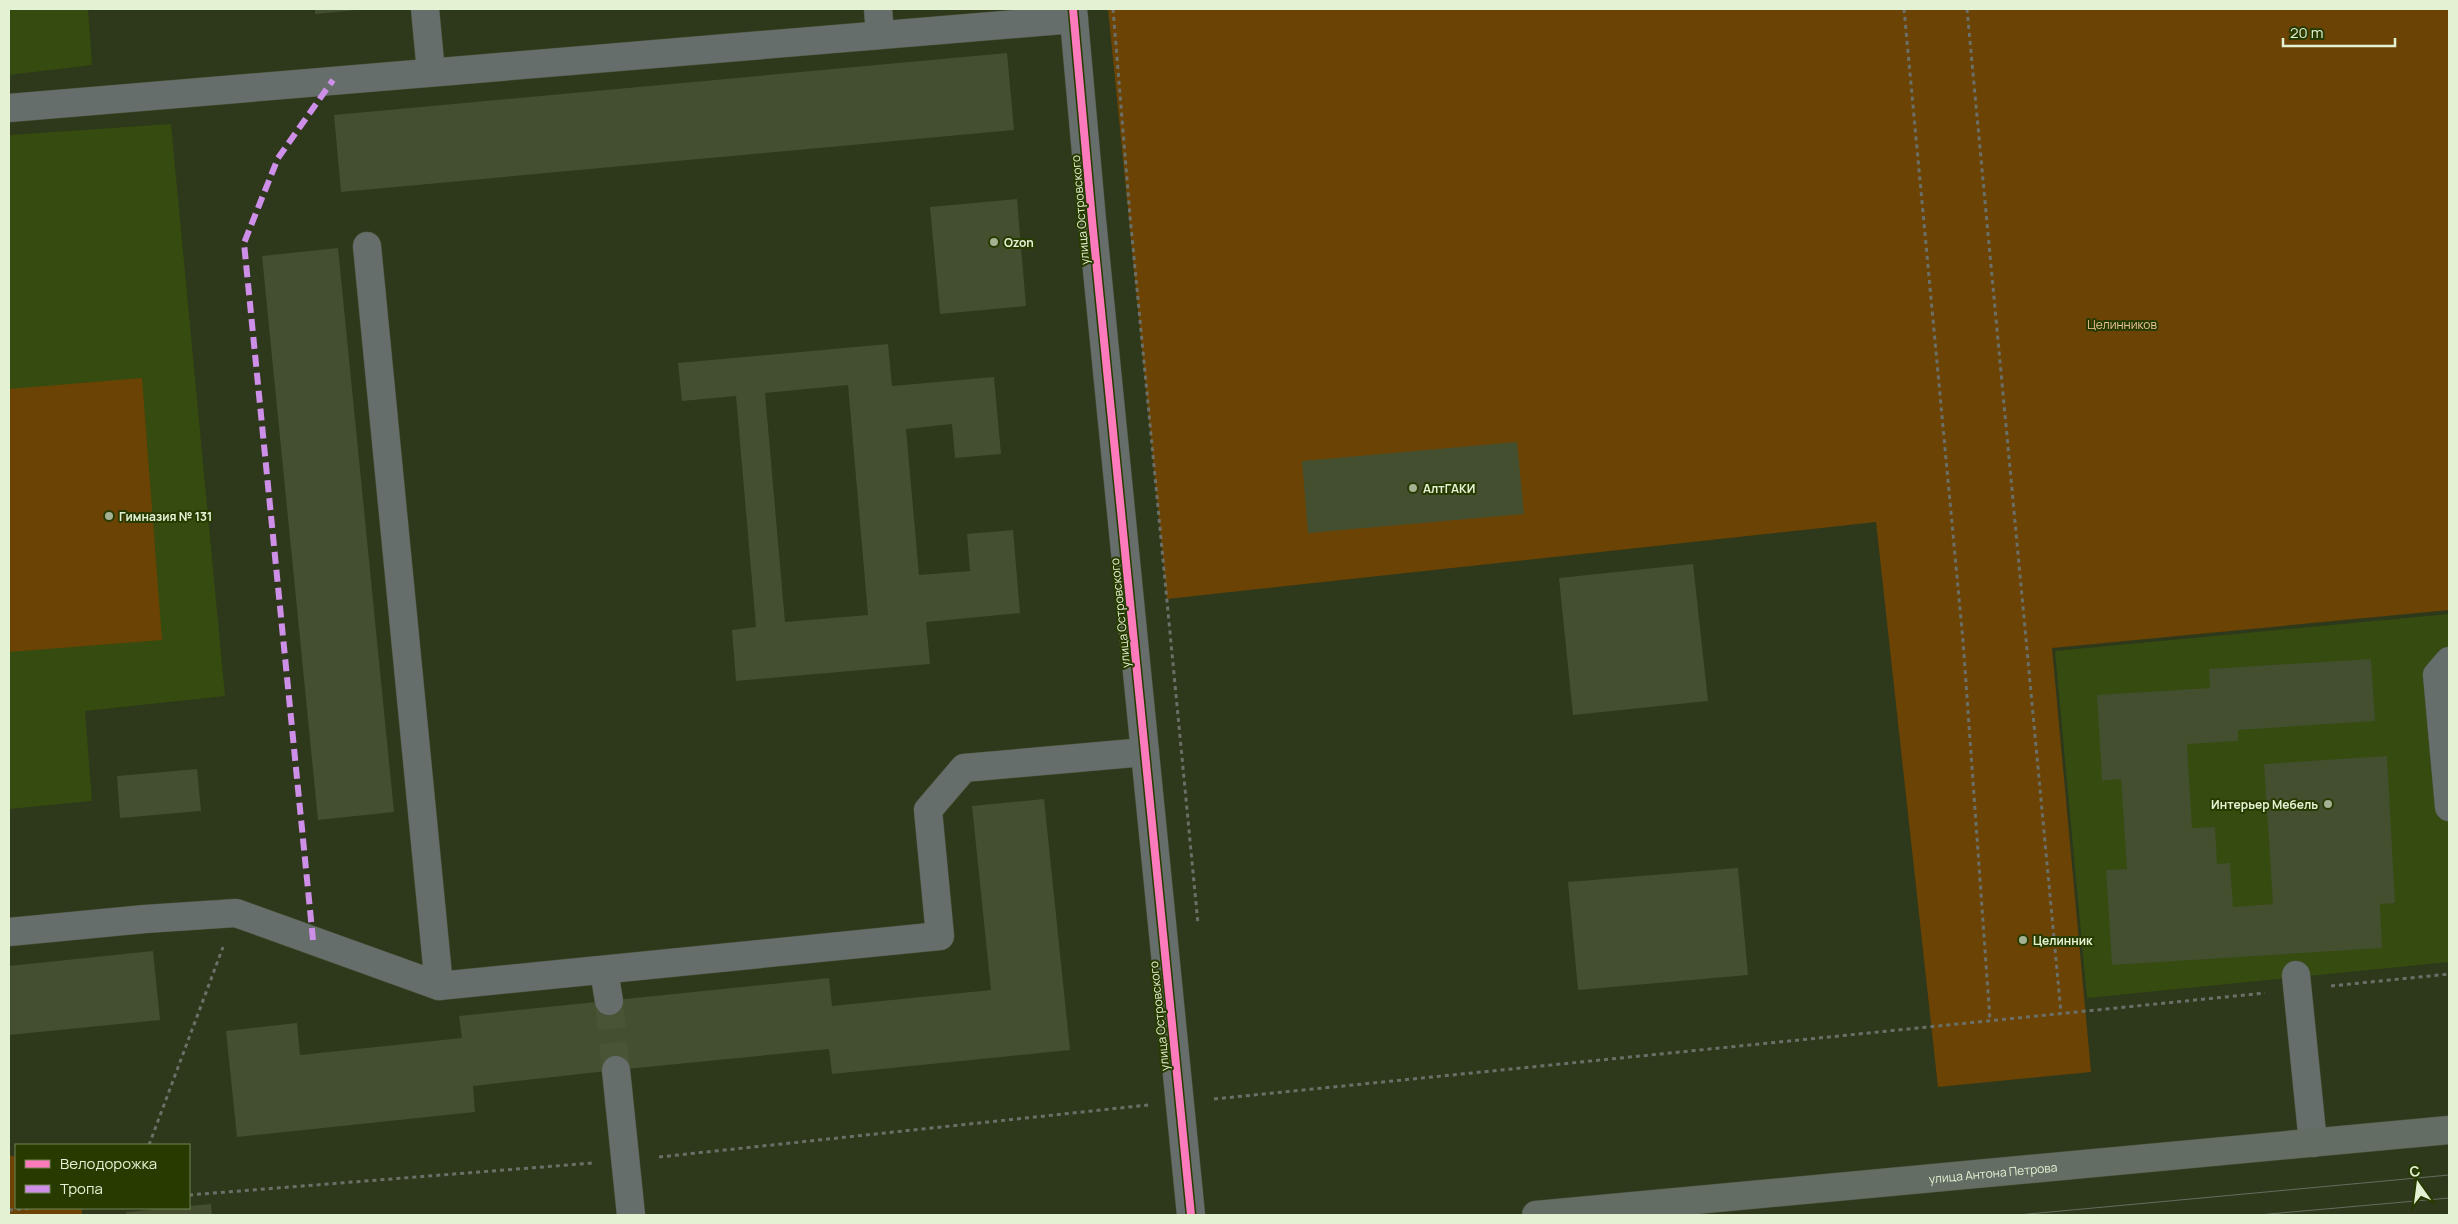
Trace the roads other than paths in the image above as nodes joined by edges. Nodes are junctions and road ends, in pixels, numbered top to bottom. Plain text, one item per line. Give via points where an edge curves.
1 (425, 9) edge
2 (878, 9) edge
3 (1074, 14) edge
4 (880, 35) junction
5 (431, 72) junction
6 (9, 108) edge
7 (367, 246) dead end
8 (2449, 661) edge
9 (1145, 752) junction
10 (2449, 807) edge
11 (9, 932) edge
12 (604, 971) junction
13 (2297, 982) road end
14 (439, 986) junction
15 (609, 1001) tunnel mouth
16 (616, 1070) tunnel mouth
17 (2449, 1130) edge
18 (2313, 1143) junction
19 (631, 1215) edge
20 (1191, 1215) edge
21 (1536, 1215) edge

1 - 5 street
2 - 4 street
3 - 4 street
3 - 9 street, улица Островского
4 - 5 street
5 - 6 street
7 - 14 street
8 - 10 street via 2437,675
9 - 12 street via 964,768 928,810 940,936
9 - 20 street, улица Островского
11 - 14 street via 236,913
12 - 14 street
12 - 15 street
13 - 18 street
16 - 19 street
17 - 18 main road, улица Антона Петрова
18 - 21 main road, улица Антона Петрова

